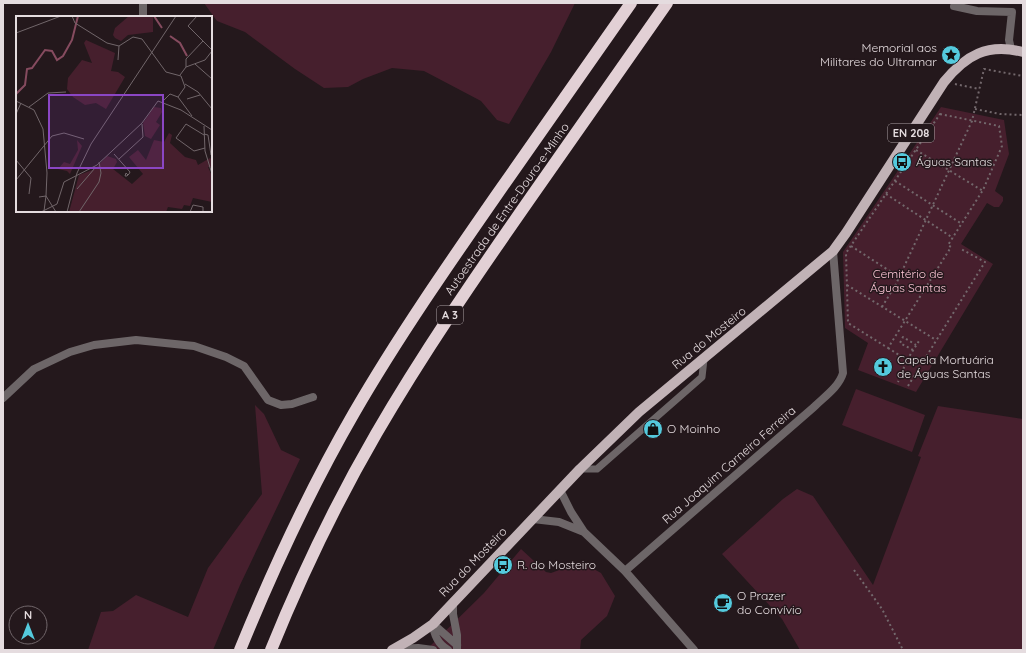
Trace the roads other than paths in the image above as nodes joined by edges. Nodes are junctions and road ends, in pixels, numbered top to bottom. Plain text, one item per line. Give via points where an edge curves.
1 (143, 3) edge
2 (631, 3) edge
3 (667, 3) edge
4 (954, 6) dead end
5 (143, 16) edge
6 (1011, 49) junction
7 (1023, 52) edge
8 (833, 251) junction
9 (704, 359) junction
10 (313, 397) dead end
11 (3, 398) edge
12 (580, 469) junction
13 (560, 490) junction
14 (533, 519) junction
15 (584, 532) junction
16 (625, 571) junction
17 (453, 602) junction
18 (432, 624) junction
19 (457, 648) edge
20 (240, 650) edge
21 (271, 650) edge
22 (393, 650) edge
23 (430, 650) edge
24 (448, 650) edge
25 (694, 650) edge

1 - 5 street
2 - 20 highway, Autoestrada de Entre-Douro-e-Minho / A 3 via 442,274 378,373 308,498
3 - 21 highway, Autoestrada de Entre-Douro-e-Minho / A 3 via 491,254 412,374 331,518
4 - 6 street via 1012,12 1009,40
6 - 7 main road, Rua do Mosteiro / EN 208
6 - 8 main road, Rua do Mosteiro / EN 208 via 996,48 979,52 954,70
8 - 9 main road, Rua do Mosteiro / EN 208
8 - 16 street, Rua Joaquim Carneiro Ferreira via 842,378 831,391
9 - 12 main road, Rua do Mosteiro / EN 208 via 639,412
9 - 12 lane via 702,377 597,469
10 - 11 street via 281,405 268,400 244,366 226,357 194,346 136,340 94,345 70,352 34,370
12 - 13 main road, Rua do Mosteiro / EN 208
13 - 14 main road, Rua do Mosteiro / EN 208
13 - 15 street
14 - 15 street via 559,522
14 - 17 main road, Rua do Mosteiro / EN 208
15 - 16 street
16 - 25 street
17 - 18 main road, Rua do Mosteiro / EN 208
17 - 19 street
18 - 19 street
18 - 22 main road, Rua do Mosteiro / EN 208
18 - 24 street via 437,640
22 - 23 street

